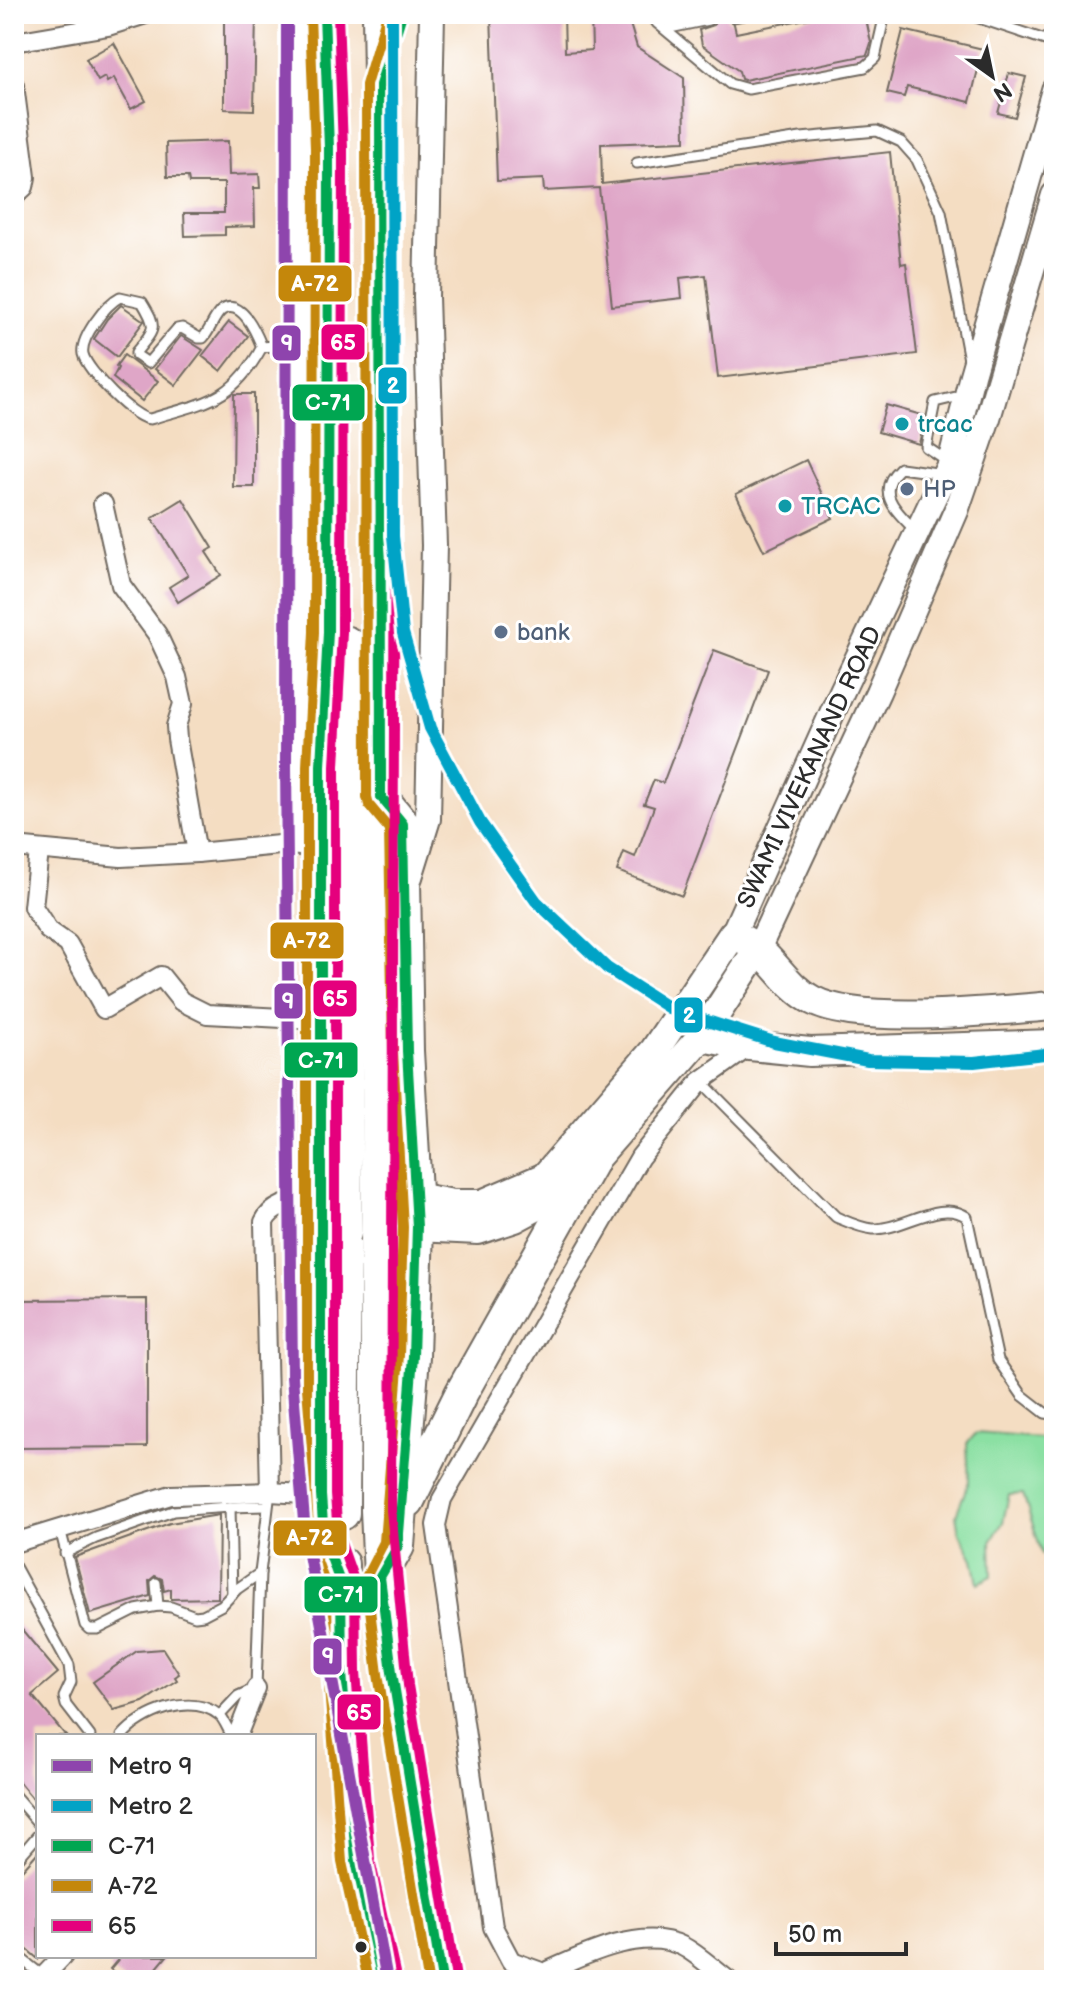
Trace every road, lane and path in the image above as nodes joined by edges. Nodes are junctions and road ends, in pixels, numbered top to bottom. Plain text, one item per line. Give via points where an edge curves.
1 (146, 14) edge
2 (294, 14) edge
3 (326, 14) edge
4 (345, 14) edge
5 (379, 14) edge
6 (402, 14) edge
7 (432, 14) edge
8 (651, 14) edge
9 (749, 14) edge
10 (885, 14) edge
11 (967, 14) edge
12 (734, 17) dead end
13 (111, 20) edge
14 (708, 20) dead end
15 (80, 23) edge
16 (665, 29) junction
17 (14, 42) edge
18 (1054, 43) edge
19 (343, 69) junction
20 (14, 85) edge
21 (380, 85) junction
22 (1054, 90) edge
23 (637, 163) dead end
24 (19, 191) edge
25 (1023, 195) junction
26 (1053, 200) edge
27 (298, 344) junction
28 (262, 347) junction
29 (998, 380) junction
30 (970, 384) junction
31 (948, 469) junction
32 (103, 504) dead end
33 (918, 533) junction
34 (381, 797) junction
35 (349, 813) junction
36 (310, 842) junction
37 (14, 847) edge
38 (39, 851) junction
39 (197, 853) junction
40 (405, 895) junction
41 (733, 934) junction
42 (758, 949) junction
43 (1054, 1006) edge
44 (838, 1010) junction
45 (320, 1020) junction
46 (701, 1037) junction
47 (1054, 1044) edge
48 (750, 1046) junction
49 (827, 1052) junction
50 (701, 1081) junction
51 (591, 1163) junction
52 (320, 1204) junction
53 (416, 1212) junction
54 (1054, 1414) edge
55 (321, 1495) junction
56 (268, 1499) junction
57 (230, 1507) junction
58 (399, 1518) junction
59 (117, 1521) junction
60 (60, 1529) junction
61 (14, 1543) edge
62 (65, 1553) junction
63 (14, 1565) edge
64 (260, 1573) junction
65 (380, 1577) junction
66 (23, 1582) junction
67 (156, 1583) dead end
68 (341, 1585) junction
69 (14, 1589) edge
70 (232, 1595) junction
71 (158, 1606) junction
72 (256, 1688) junction
73 (220, 1715) junction
74 (88, 1734) edge
75 (124, 1734) edge
76 (233, 1734) edge
77 (235, 1734) edge
78 (14, 1795) edge
79 (36, 1821) edge
80 (36, 1837) edge
81 (14, 1863) edge
82 (14, 1953) edge
83 (61, 1958) edge
84 (42, 1978) edge
85 (382, 1980) edge
86 (442, 1980) edge
87 (728, 1980) edge

1 - 13 street
2 - 27 street
3 - 19 highway
3 - 36 highway via 328,632 321,766
4 - 19 highway
5 - 21 highway
6 - 21 highway
7 - 40 street via 426,297 434,545 428,819
8 - 16 lane
9 - 12 lane
10 - 16 lane via 872,63 748,89 730,84
11 - 18 lane
13 - 15 street
14 - 16 lane
15 - 17 street
19 - 35 highway
20 - 24 street via 26,177
21 - 34 highway
22 - 25 street, SWAMI VIVEKANAND ROAD
23 - 30 lane via 877,131 901,142 917,160 941,212
25 - 26 street
25 - 30 street, SWAMI VIVEKANAND ROAD
26 - 29 street, SWAMI VIVEKANAND ROAD
27 - 28 lane
27 - 36 street
28 - 28 lane via 255,327 232,308 220,311 203,338 177,329 148,363 136,352 154,328 153,319 142,302 120,297 107,305 84,341 83,353 118,399 142,419 150,419 220,397 252,366
29 - 30 street
29 - 42 street, SWAMI VIVEKANAND ROAD via 956,511
30 - 31 street, SWAMI VIVEKANAND ROAD
31 - 33 street, SWAMI VIVEKANAND ROAD
31 - 33 lane via 900,468 891,477 887,487 894,509
32 - 39 street via 121,585 157,634 177,677 183,704 177,739
33 - 41 street, SWAMI VIVEKANAND ROAD
34 - 40 highway via 403,824
34 - 65 highway, bridge
35 - 36 highway
35 - 68 highway, bridge
36 - 39 street
36 - 45 highway
37 - 38 street
38 - 39 street via 121,857
38 - 45 street via 33,907 48,930 68,944 104,1009 161,976 181,1001 207,1014
40 - 53 highway
41 - 42 main road
41 - 53 main road, SWAMI VIVEKANAND ROAD via 654,1051 545,1177 482,1204
42 - 44 main road via 790,985
42 - 46 main road, SWAMI VIVEKANAND ROAD
43 - 44 main road via 945,1013
44 - 49 main road
45 - 52 highway
46 - 48 main road
46 - 51 main road, SWAMI VIVEKANAND ROAD
47 - 49 main road
48 - 49 main road
48 - 50 street
50 - 54 lane via 836,1217 876,1229 952,1210 967,1217 998,1360 1022,1395
50 - 87 street via 640,1157 442,1499 436,1525 493,1927 511,1961 544,1973 599,1948 654,1939 681,1945
51 - 53 main road, SWAMI VIVEKANAND ROAD via 554,1197 478,1230
51 - 58 highway via 462,1392
52 - 53 main road, SWAMI VIVEKANAND ROAD
52 - 55 highway
52 - 56 street via 277,1208 264,1222
53 - 58 highway via 413,1356
55 - 56 street
55 - 68 highway via 324,1538
56 - 57 lane
56 - 59 street via 171,1495
56 - 64 lane
57 - 59 lane
57 - 70 lane
58 - 65 highway via 398,1546
59 - 60 street
59 - 62 lane
60 - 61 street
60 - 62 lane
62 - 71 lane via 89,1629
63 - 66 lane
64 - 70 lane
64 - 72 lane
65 - 86 highway
66 - 69 lane
66 - 74 lane via 72,1673 66,1705
67 - 71 lane
68 - 85 highway via 356,1861
70 - 71 lane via 214,1610 195,1616
72 - 73 lane via 238,1696
72 - 77 street
73 - 75 lane via 182,1705 140,1721
73 - 76 lane
78 - 79 lane
80 - 81 lane
82 - 84 lane
83 - 84 street

